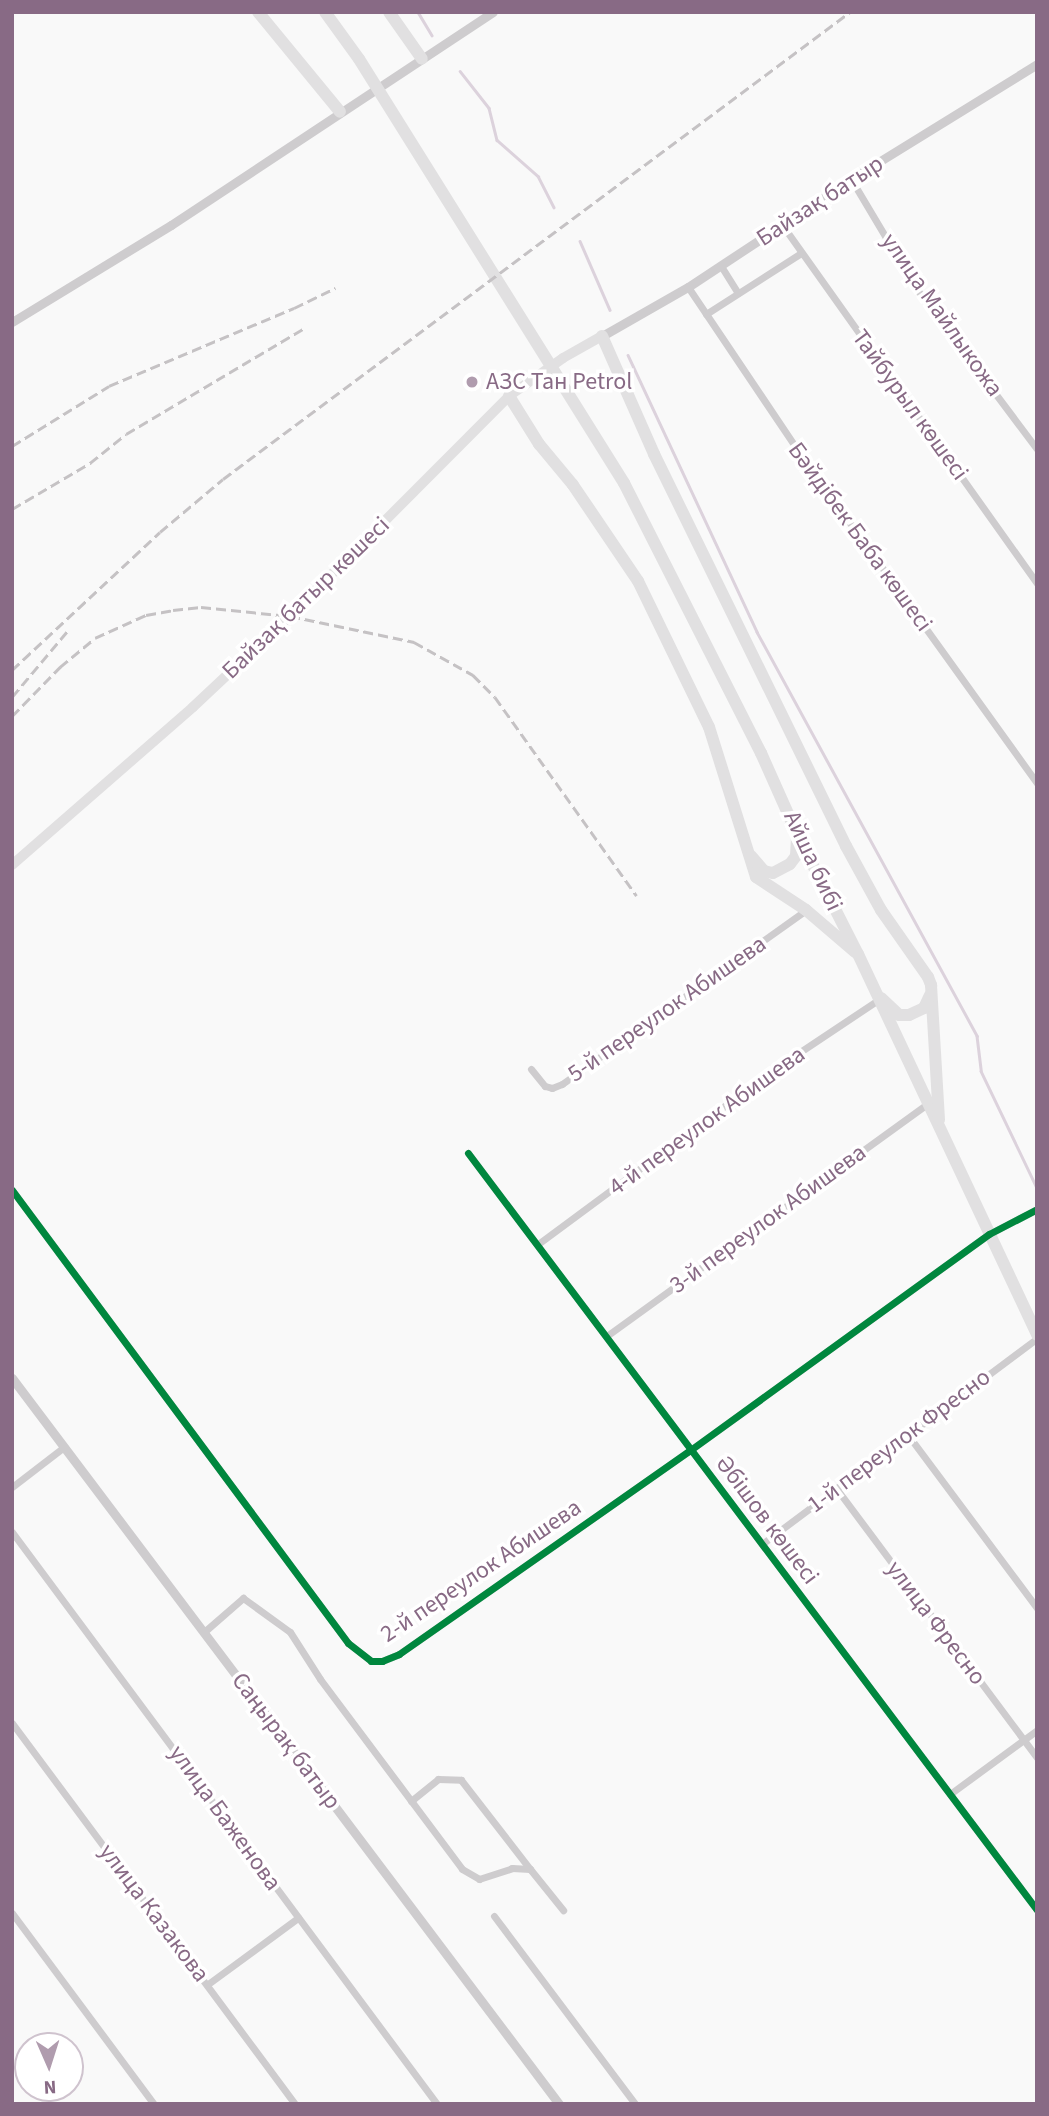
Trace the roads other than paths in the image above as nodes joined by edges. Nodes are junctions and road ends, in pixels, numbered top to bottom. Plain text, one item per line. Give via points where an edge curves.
1 (258, 12) edge
2 (325, 12) edge
3 (389, 12) edge
4 (493, 12) edge
5 (422, 60) junction
6 (1037, 64) edge
7 (340, 112) junction
8 (851, 179) junction
9 (783, 226) junction
10 (801, 253) junction
11 (721, 265) junction
12 (688, 287) junction
13 (738, 293) junction
14 (706, 314) junction
15 (12, 322) edge
16 (602, 336) junction
17 (509, 396) junction
18 (1037, 449) edge
19 (1037, 584) edge
20 (1037, 783) edge
21 (797, 835) junction
22 (744, 842) junction
23 (12, 865) edge
24 (806, 910) junction
25 (858, 954) junction
26 (931, 985) junction
27 (877, 996) junction
28 (531, 1069) dead end
29 (928, 1103) junction
30 (939, 1126) junction
31 (468, 1153) dead end
32 (12, 1191) edge
33 (1035, 1210) edge
34 (989, 1234) junction
35 (538, 1244) junction
36 (608, 1335) junction
37 (1037, 1336) edge
38 (12, 1378) edge
39 (908, 1435) junction
40 (64, 1447) junction
41 (689, 1451) junction
42 (12, 1487) edge
43 (836, 1489) junction
44 (12, 1532) edge
45 (762, 1544) junction
46 (1037, 1608) edge
47 (204, 1632) junction
48 (12, 1724) edge
49 (1037, 1730) edge
50 (1024, 1740) junction
51 (1037, 1758) edge
52 (950, 1794) junction
53 (411, 1801) junction
54 (530, 1869) junction
55 (563, 1910) dead end
56 (1037, 1910) edge
57 (12, 1913) edge
58 (494, 1916) dead end
59 (298, 1918) junction
60 (208, 1984) junction
61 (154, 2104) edge
62 (295, 2104) edge
63 (437, 2104) edge
64 (559, 2104) edge
65 (635, 2104) edge

1 - 7 main road
2 - 21 main road, Айша бибі via 359,59 624,483 761,753
3 - 5 main road
4 - 5 street
5 - 7 street
6 - 8 street, Байзақ батыр
7 - 15 street via 171,225
8 - 9 street, Байзақ батыр
8 - 18 street, улица Майлыкожа via 916,288
9 - 10 street, Тайбурыл көшесі
9 - 11 street, Байзақ батыр
10 - 13 street
10 - 19 street, Тайбурыл көшесі
11 - 12 street, Байзақ батыр
11 - 13 street
12 - 14 street, Бәйдібек Баба көшесі
12 - 16 street, Байзақ батыр
13 - 14 street
14 - 20 street, Бәйдібек Баба көшесі via 799,452
16 - 17 main road, Байзақ батыр көшесі
16 - 26 main road via 654,454 846,846 881,910
17 - 22 main road via 638,581 709,727
17 - 23 main road, Байзақ батыр көшесі via 193,708
21 - 22 main road via 796,856 773,873 756,863
21 - 25 main road, Айша бибі
22 - 24 main road via 756,877
24 - 25 main road
24 - 28 street, 5-й переулок Абишева via 562,1084 545,1086
25 - 27 main road, Айша бибі
26 - 27 main road via 929,1002 909,1015 899,1015
26 - 30 main road
27 - 29 main road, Айша бибі
27 - 35 street, 4-й переулок Абишева
29 - 30 main road, Айша бибі
29 - 36 street, 3-й переулок Абишева
30 - 34 main road, Айша бибі
31 - 35 street, Әбішов көшесі
32 - 41 street, 2-й переулок Абишева via 348,1643 371,1661 399,1654
33 - 34 street, 2-й переулок Абишева
34 - 37 main road, Айша бибі
34 - 41 street, 2-й переулок Абишева
35 - 36 street, Әбішов көшесі
36 - 41 street, Әбішов көшесі
37 - 39 street, 1-й переулок Фресно
38 - 40 street, Саңырақ батыр
39 - 43 street, 1-й переулок Фресно
39 - 46 street
40 - 42 street
40 - 47 street, Саңырақ батыр
41 - 45 street, Әбішов көшесі
43 - 45 street, 1-й переулок Фресно
43 - 50 street, улица Фресно
44 - 59 street, улица Баженова
45 - 52 street, Әбішов көшесі
47 - 53 street via 243,1598 290,1632
47 - 64 street, Саңырақ батыр
48 - 60 street, улица Казакова
49 - 50 street
50 - 51 street, улица Фресно
50 - 52 street
52 - 56 street, Әбішов көшесі
53 - 54 street via 470,1876 479,1879 512,1868
53 - 54 street via 438,1779 461,1780
54 - 55 street
57 - 61 street
58 - 65 street
59 - 60 street
59 - 63 street, улица Баженова
60 - 62 street, улица Казакова

